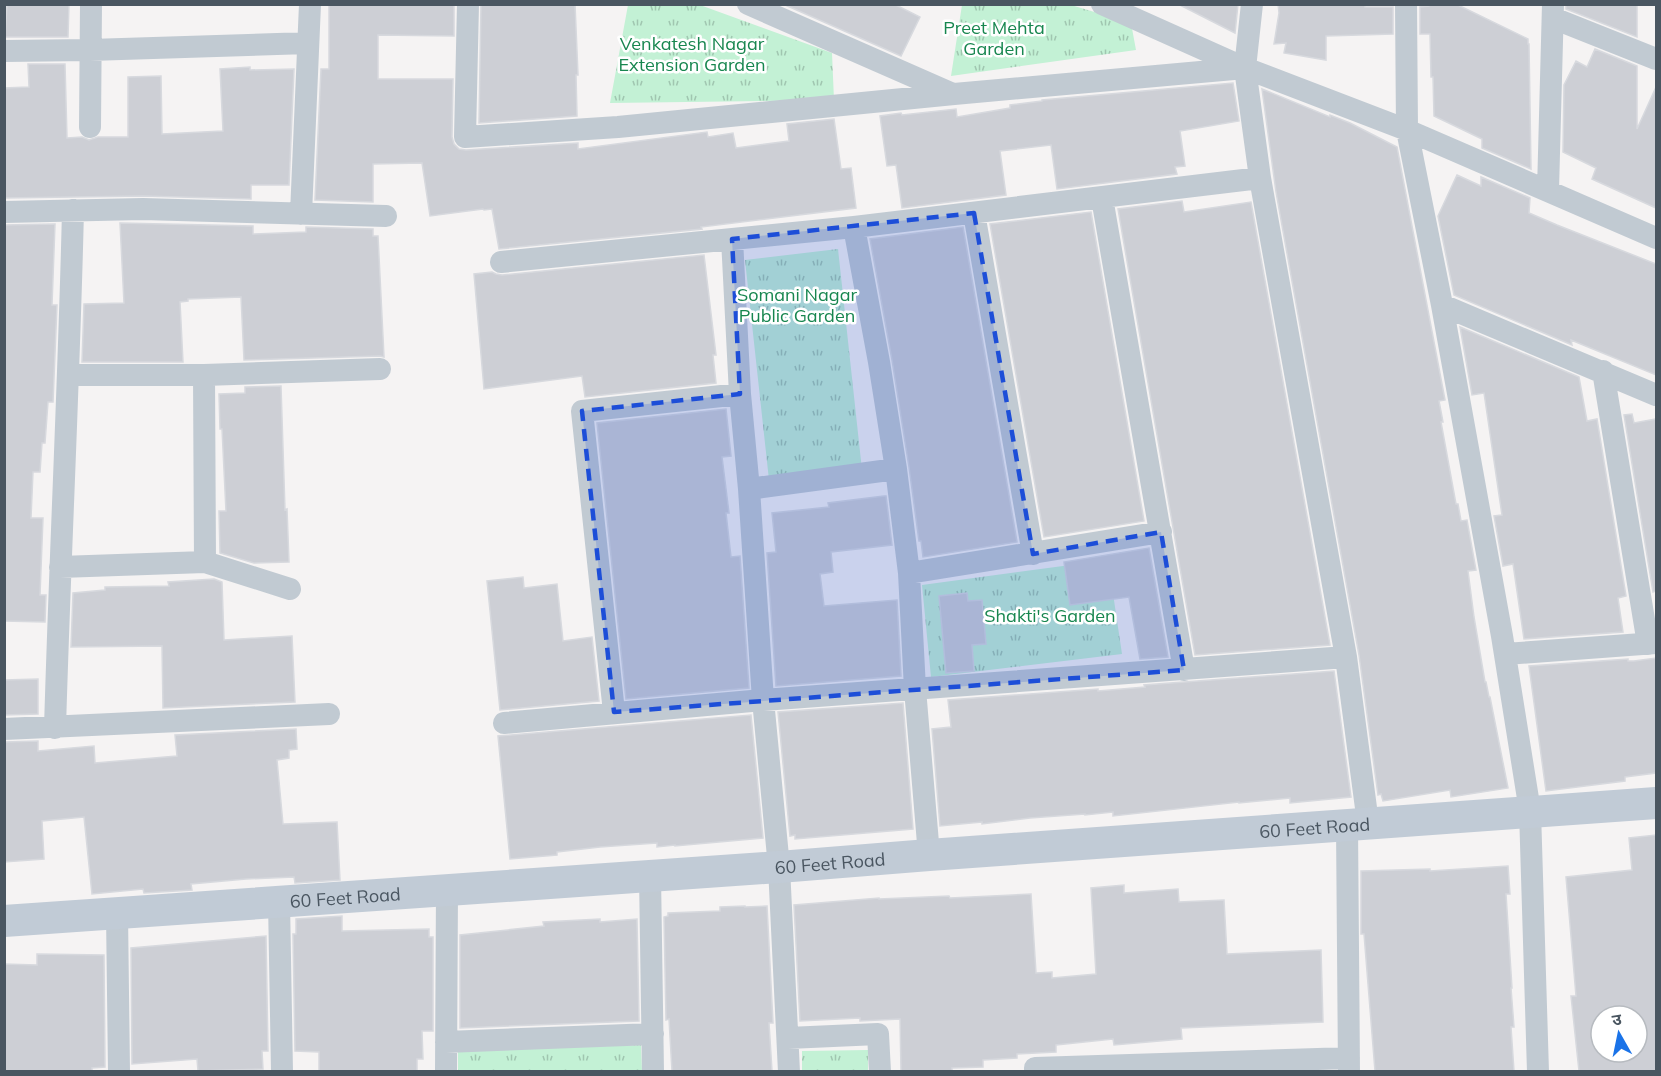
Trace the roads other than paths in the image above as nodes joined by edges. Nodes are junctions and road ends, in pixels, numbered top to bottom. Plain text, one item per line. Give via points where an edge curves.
1 (91, 4) edge
2 (310, 4) edge
3 (468, 4) edge
4 (748, 4) edge
5 (1102, 4) edge
6 (1252, 4) edge
7 (1406, 4) edge
8 (1553, 11) edge
9 (308, 43) junction
10 (90, 50) junction
11 (4, 51) edge
12 (1656, 59) edge
13 (1245, 68) junction
14 (954, 94) junction
15 (90, 127) dead end
16 (1407, 130) junction
17 (1260, 177) junction
18 (1548, 190) junction
19 (1102, 198) junction
20 (74, 210) junction
21 (4, 212) edge
22 (974, 213) junction
23 (301, 214) junction
24 (386, 216) dead end
25 (854, 227) junction
26 (1656, 238) edge
27 (732, 239) junction
28 (501, 262) dead end
29 (1442, 305) junction
30 (380, 369) dead end
31 (1603, 371) junction
32 (69, 375) junction
33 (204, 375) junction
34 (740, 394) junction
35 (1656, 395) edge
36 (896, 469) junction
37 (749, 489) junction
38 (1161, 532) junction
39 (1033, 554) junction
40 (205, 562) junction
41 (60, 567) junction
42 (909, 573) junction
43 (290, 589) dead end
44 (1652, 643) edge
45 (1505, 654) junction
46 (1346, 657) junction
47 (1184, 669) junction
48 (915, 689) junction
49 (763, 700) junction
50 (614, 712) junction
51 (329, 714) dead end
52 (504, 723) dead end
53 (55, 728) junction
54 (4, 729) edge
55 (1656, 803) edge
56 (1530, 811) junction
57 (1357, 824) junction
58 (929, 855) junction
59 (779, 867) junction
60 (650, 875) junction
61 (447, 889) junction
62 (279, 901) junction
63 (117, 913) junction
64 (4, 921) edge
65 (652, 1034) junction
66 (788, 1038) junction
67 (446, 1042) junction
68 (1349, 1065) edge
69 (1145, 1068) edge
70 (119, 1071) edge
71 (282, 1071) edge
72 (446, 1071) edge
73 (653, 1071) edge
74 (789, 1071) edge
75 (880, 1071) edge
76 (1035, 1071) edge
77 (1538, 1071) edge

1 - 10 street
2 - 9 street
3 - 14 street via 465,137 618,127
4 - 14 street
5 - 13 street
6 - 13 street
7 - 16 street
8 - 12 street
8 - 18 street
9 - 10 street
9 - 23 street
10 - 11 street
10 - 15 street
13 - 14 street
13 - 16 street
13 - 17 street
16 - 18 street
16 - 29 street
17 - 19 street
17 - 46 street
18 - 26 street
19 - 22 street
19 - 38 street
20 - 21 street
20 - 23 street
20 - 32 street
22 - 25 street
22 - 39 street
23 - 24 street
25 - 27 street
25 - 36 street
27 - 28 street
27 - 34 street
29 - 31 street
29 - 45 street
30 - 33 street
31 - 35 street
31 - 44 street
32 - 33 street
32 - 41 street
33 - 40 street
34 - 37 street
34 - 50 street via 582,411
36 - 37 street
36 - 42 street
37 - 49 street
38 - 39 street
38 - 47 street
39 - 42 street
40 - 41 street
40 - 43 street
41 - 53 street
42 - 48 street
44 - 45 street
45 - 56 street
46 - 47 street
46 - 57 street
47 - 48 street
48 - 49 street
48 - 58 street
49 - 50 street
49 - 59 street
50 - 52 street
51 - 53 street
53 - 54 street
55 - 56 main road, 60 Feet Road
56 - 57 main road, 60 Feet Road
56 - 77 street
57 - 58 main road, 60 Feet Road
57 - 68 street
58 - 59 main road, 60 Feet Road
59 - 60 main road, 60 Feet Road
59 - 66 street
60 - 61 main road, 60 Feet Road
60 - 65 street
61 - 62 main road, 60 Feet Road
61 - 67 street
62 - 63 main road, 60 Feet Road
62 - 71 street
63 - 64 main road, 60 Feet Road
63 - 70 street
65 - 67 street
65 - 73 street
66 - 74 street
66 - 75 street via 878,1034
67 - 72 street
68 - 69 street
69 - 76 street

